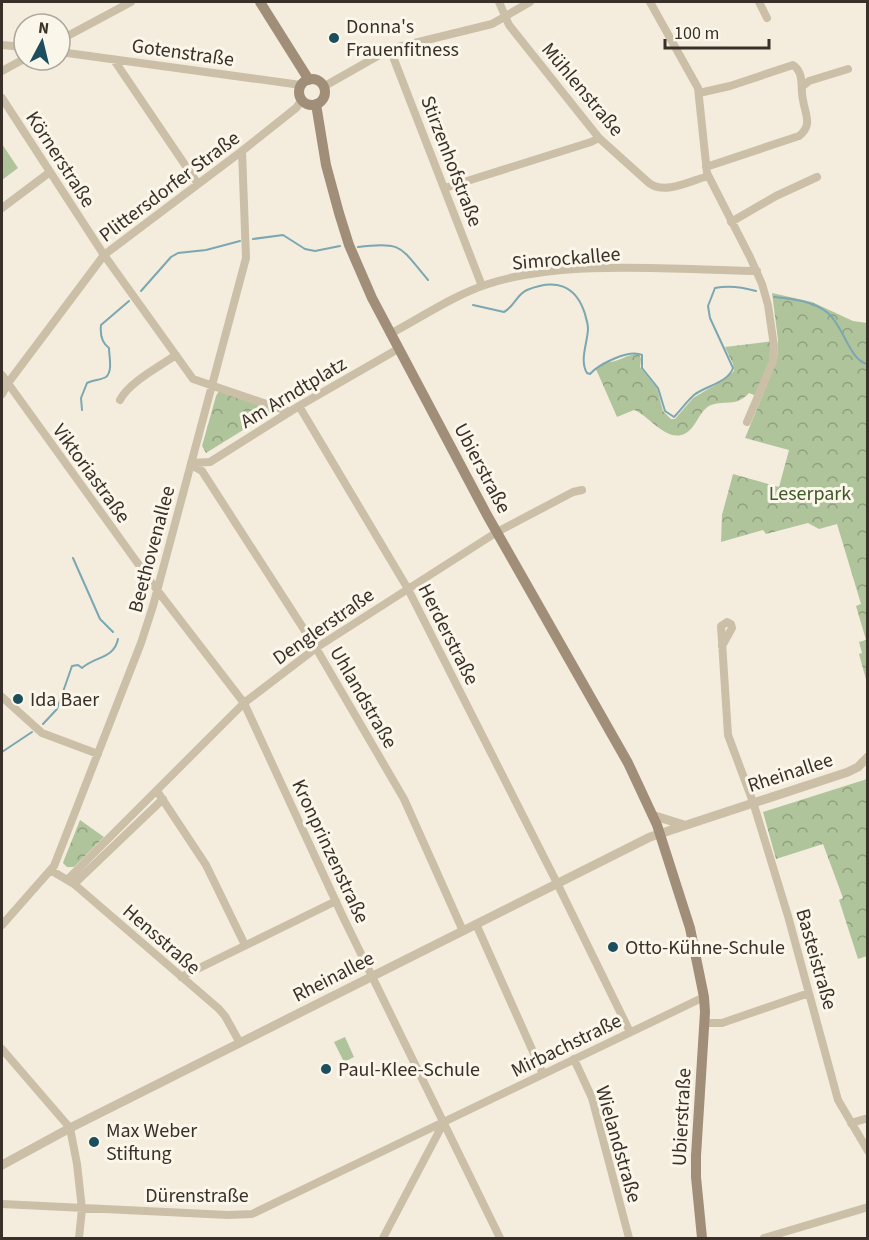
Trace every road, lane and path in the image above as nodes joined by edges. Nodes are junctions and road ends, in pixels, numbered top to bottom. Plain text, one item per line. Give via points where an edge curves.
1 (131, 2) edge
2 (261, 2) edge
3 (499, 2) edge
4 (530, 2) edge
5 (650, 2) edge
6 (759, 2) edge
7 (506, 17) junction
8 (767, 18) dead end
9 (72, 34) edge
10 (390, 50) junction
11 (72, 54) edge
12 (114, 60) junction
13 (848, 69) dead end
14 (305, 82) junction
15 (803, 86) junction
16 (323, 87) junction
17 (699, 93) junction
18 (2, 98) edge
19 (302, 100) junction
20 (316, 104) junction
21 (599, 138) junction
22 (242, 151) junction
23 (50, 172) junction
24 (707, 172) junction
25 (817, 177) dead end
26 (198, 184) junction
27 (445, 188) junction
28 (2, 208) edge
29 (731, 222) junction
30 (104, 255) junction
31 (757, 271) junction
32 (482, 286) junction
33 (390, 334) junction
34 (398, 349) junction
35 (176, 355) junction
36 (2, 375) edge
37 (8, 383) junction
38 (212, 384) junction
39 (2, 394) edge
40 (120, 400) dead end
41 (299, 406) junction
42 (290, 412) junction
43 (747, 422) dead end
44 (206, 463) junction
45 (191, 464) junction
46 (202, 471) junction
47 (582, 490) dead end
48 (497, 532) junction
49 (408, 589) junction
50 (157, 590) junction
51 (722, 646) dead end
52 (316, 648) junction
53 (2, 697) edge
54 (244, 703) junction
55 (98, 754) junction
56 (867, 757) edge
57 (157, 791) junction
58 (163, 800) junction
59 (753, 802) junction
60 (652, 814) junction
61 (684, 825) junction
62 (115, 833) junction
63 (660, 833) junction
64 (122, 840) junction
65 (52, 871) junction
66 (71, 881) junction
67 (557, 883) junction
68 (336, 901) junction
69 (476, 924) junction
70 (2, 925) edge
71 (463, 931) junction
72 (245, 945) junction
73 (372, 976) junction
74 (181, 977) junction
75 (809, 993) junction
76 (704, 997) junction
77 (704, 1023) junction
78 (630, 1032) junction
79 (240, 1043) junction
80 (2, 1049) edge
81 (574, 1059) junction
82 (543, 1074) junction
83 (867, 1118) edge
84 (444, 1122) junction
85 (851, 1123) junction
86 (70, 1128) junction
87 (867, 1151) edge
88 (2, 1165) edge
89 (2, 1204) edge
90 (867, 1207) edge
91 (82, 1209) junction
92 (79, 1239) edge
93 (383, 1239) edge
94 (500, 1239) edge
95 (629, 1239) edge
96 (702, 1239) edge
97 (764, 1239) edge

1 - 9 street
2 - 14 main road
3 - 7 street, Mühlenstraße
4 - 7 street
5 - 17 street
6 - 8 street
7 - 10 street via 488,26
7 - 21 street, Mühlenstraße
10 - 16 street
10 - 27 street, Stirzenhofstraße
11 - 12 street, Gotenstraße
12 - 14 street, Gotenstraße
12 - 26 street
13 - 15 street
14 - 16 main road via 318,81
14 - 19 main road via 299,92
15 - 17 street via 793,65
15 - 24 street via 807,121 802,134
16 - 20 main road via 324,95
17 - 24 street
18 - 23 street, Körnerstraße
19 - 20 main road
19 - 22 street, Plittersdorfer Straße
20 - 33 main road, Ubierstraße via 339,213 358,268
21 - 24 street, Mühlenstraße via 657,188 670,187
21 - 27 street
22 - 26 street, Plittersdorfer Straße
22 - 38 street, Beethovenallee via 247,253
23 - 28 street
23 - 30 street, Körnerstraße
24 - 29 street
25 - 29 street
26 - 30 street, Plittersdorfer Straße
27 - 32 street, Stirzenhofstraße
29 - 31 street
30 - 35 street, Körnerstraße
30 - 37 street, Plittersdorfer Straße
31 - 32 street, Simrockallee via 581,270 512,278
31 - 43 street via 768,305 774,356
32 - 33 street, Simrockallee
33 - 34 main road, Ubierstraße
34 - 41 street, Am Arndtplatz
34 - 48 main road, Ubierstraße
35 - 38 street, Körnerstraße via 193,379
35 - 40 street via 147,374
36 - 37 street, Viktoriastraße
37 - 39 street, Plittersdorfer Straße
37 - 50 street, Viktoriastraße
38 - 42 street, Körnerstraße
38 - 45 street, Beethovenallee
41 - 42 street, Am Arndtplatz
41 - 49 street, Herderstraße
42 - 44 street, Am Arndtplatz
44 - 45 street
44 - 46 street
45 - 46 street, Uhlandstraße
45 - 50 street, Beethovenallee
46 - 52 street, Uhlandstraße
47 - 48 street, Denglerstraße
48 - 49 street, Denglerstraße
48 - 60 main road, Ubierstraße via 628,762
49 - 52 street, Denglerstraße
49 - 67 street, Herderstraße
50 - 54 street, Kronprinzenstraße
50 - 55 street, Beethovenallee
51 - 59 street, Basteistraße via 728,735
52 - 54 street, Denglerstraße
52 - 71 street, Uhlandstraße via 404,799
53 - 55 street via 42,733
54 - 57 street, Denglerstraße
54 - 68 street, Kronprinzenstraße
55 - 65 street, Beethovenallee
56 - 59 street, Rheinallee via 848,772
57 - 58 street
57 - 62 street, Denglerstraße
58 - 64 street
58 - 72 street via 206,865
59 - 61 street, Rheinallee
59 - 75 street, Basteistraße
60 - 61 street
60 - 63 main road, Ubierstraße
61 - 63 street, Rheinallee
62 - 64 street
62 - 66 street, Denglerstraße
63 - 67 street, Rheinallee
63 - 76 main road, Ubierstraße via 690,928
64 - 66 street
65 - 66 street, Hensstraße
65 - 70 street, Beethovenallee
66 - 74 street, Hensstraße
67 - 69 street, Rheinallee
67 - 78 street, Herderstraße
68 - 72 street
68 - 73 street, Kronprinzenstraße
69 - 71 street, Rheinallee
69 - 82 street
71 - 73 street, Rheinallee
72 - 74 street
73 - 79 street, Rheinallee
73 - 84 street, Kronprinzenstraße
74 - 79 street, Hensstraße via 225,1016
75 - 77 street via 722,1023
75 - 85 street, Basteistraße via 838,1100
76 - 77 main road, Ubierstraße
76 - 78 street, Mirbachstraße
77 - 96 main road, Ubierstraße via 696,1167
78 - 81 street, Mirbachstraße
79 - 86 street, Rheinallee
80 - 86 street
81 - 82 street, Mirbachstraße
81 - 95 street, Wielandstraße via 592,1098
82 - 84 street, Mirbachstraße
83 - 85 street
84 - 91 street, Dürenstraße via 252,1214
84 - 93 street
84 - 94 street, Kronprinzenstraße
85 - 87 street, Basteistraße
86 - 88 street, Rheinallee
86 - 91 street
89 - 91 street, Dürenstraße
90 - 97 street
91 - 92 street

